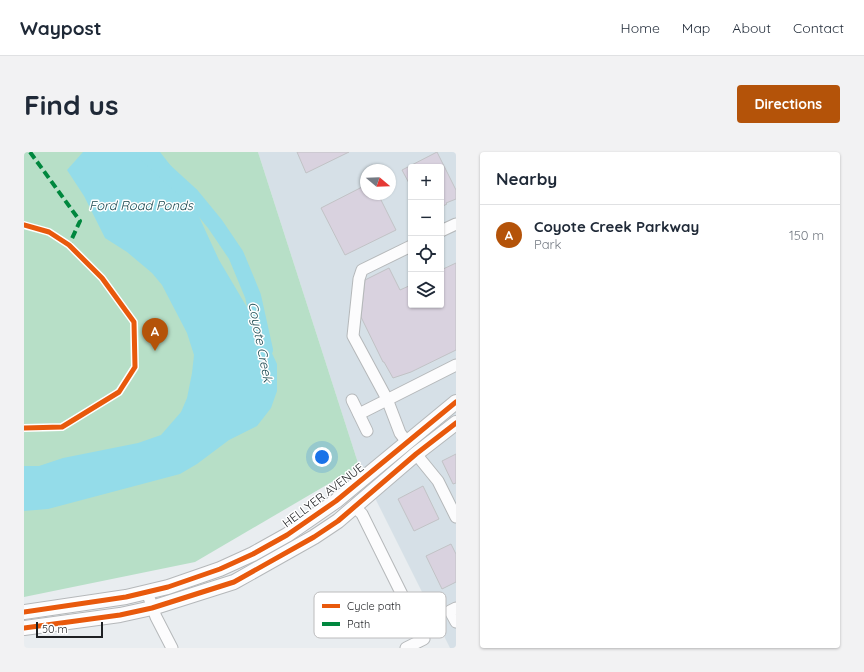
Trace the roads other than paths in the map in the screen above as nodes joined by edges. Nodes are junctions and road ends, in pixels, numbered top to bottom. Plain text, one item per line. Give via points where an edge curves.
1 (456, 224) edge
2 (444, 230) edge
3 (408, 247) edge
4 (456, 365) edge
5 (387, 399) junction
6 (352, 400) dead end
7 (456, 402) edge
8 (359, 414) junction
9 (456, 423) edge
10 (368, 431) dead end
11 (406, 441) junction
12 (416, 454) junction
13 (355, 507) junction
14 (456, 517) edge
15 (147, 592) junction
16 (401, 592) edge
17 (152, 608) junction
18 (456, 608) edge
19 (24, 612) edge
20 (456, 622) edge
21 (24, 628) edge
22 (424, 638) edge
23 (172, 648) edge
24 (406, 648) edge

1 - 2 lane
3 - 5 lane via 362,270 359,279 352,336
4 - 5 lane
5 - 8 lane
5 - 11 lane via 400,433
6 - 8 lane
7 - 11 main road, HELLYER AVENUE
8 - 10 lane
9 - 12 main road
11 - 12 main road
11 - 15 main road, HELLYER AVENUE via 336,501 287,535 220,569
12 - 13 main road
12 - 14 lane via 438,481
13 - 16 lane via 362,514
13 - 17 main road via 314,537 234,582
15 - 17 lane
15 - 19 main road, HELLYER AVENUE
17 - 21 main road
17 - 23 lane
18 - 20 lane via 450,611
22 - 24 lane

